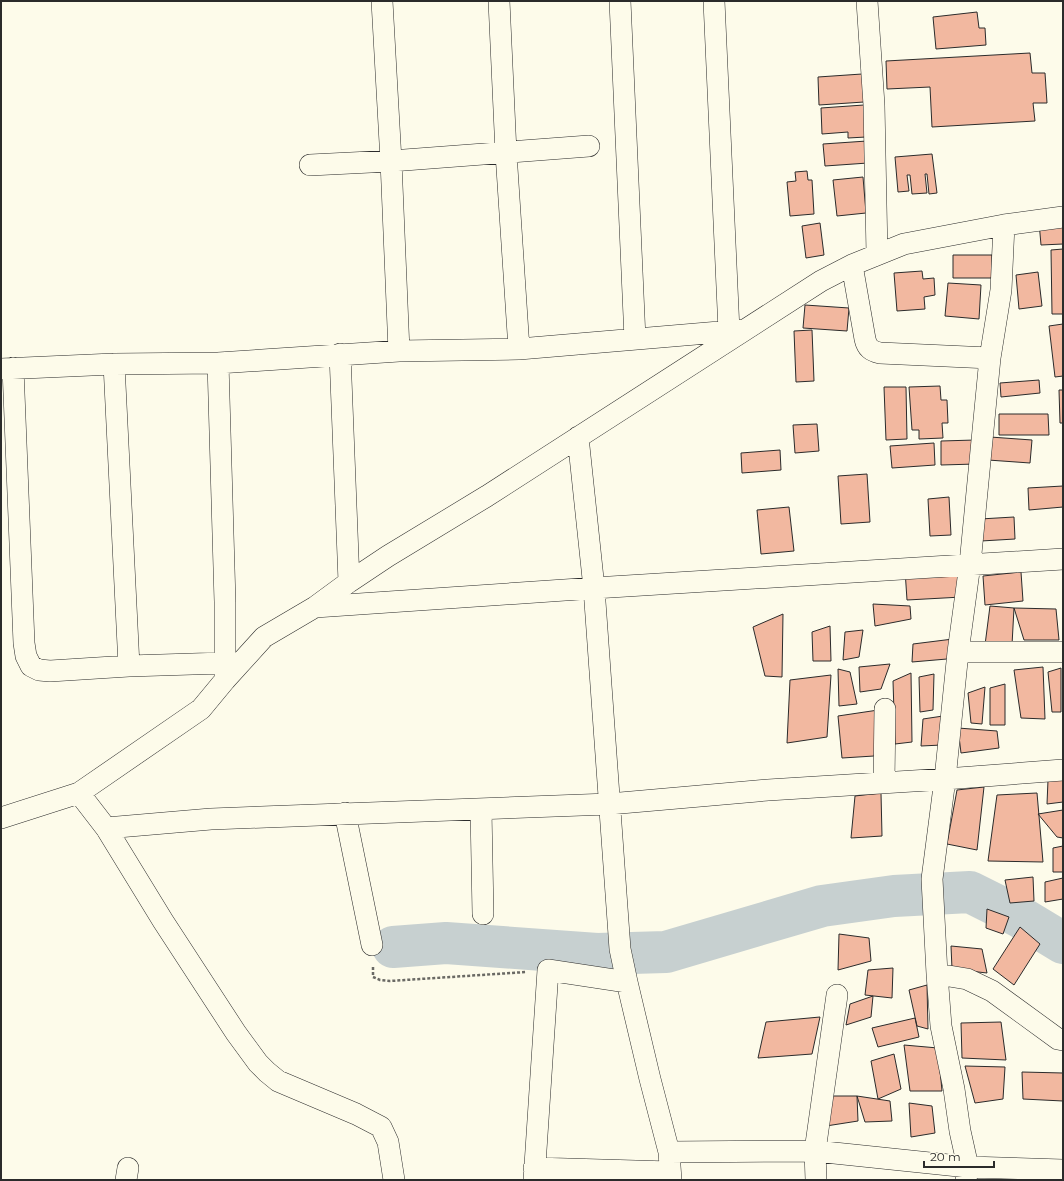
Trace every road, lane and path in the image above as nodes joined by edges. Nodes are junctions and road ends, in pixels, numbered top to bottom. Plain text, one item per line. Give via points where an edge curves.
1 (382, 1) edge
2 (499, 1) edge
3 (620, 1) edge
4 (714, 1) edge
5 (867, 1) edge
6 (589, 146) dead end
7 (506, 153) junction
8 (391, 161) junction
9 (310, 165) dead end
10 (1063, 217) edge
11 (1004, 225) junction
12 (877, 254) junction
13 (852, 265) junction
14 (738, 330) junction
15 (635, 339) junction
16 (519, 349) junction
17 (399, 351) junction
18 (340, 354) junction
19 (990, 358) junction
20 (218, 363) junction
21 (114, 364) junction
22 (7, 368) edge
23 (578, 437) junction
24 (1063, 559) edge
25 (970, 564) junction
26 (349, 582) junction
27 (594, 588) junction
28 (315, 608) junction
29 (958, 652) junction
30 (1063, 652) edge
31 (129, 666) junction
32 (224, 671) junction
33 (885, 709) dead end
34 (1063, 770) edge
35 (945, 779) junction
36 (884, 782) junction
37 (79, 793) junction
38 (609, 804) junction
39 (480, 810) junction
40 (345, 813) junction
41 (1, 818) edge
42 (106, 828) junction
43 (483, 914) dead end
44 (372, 945) joint
45 (548, 970) junction
46 (937, 974) junction
47 (626, 977) junction
48 (837, 995) dead end
49 (1063, 1040) edge
50 (815, 1151) junction
51 (670, 1152) junction
52 (1063, 1170) edge
53 (967, 1173) edge
54 (534, 1174) edge
55 (671, 1176) edge
56 (394, 1180) edge
57 (816, 1180) edge

1 - 8 street
2 - 7 street
3 - 15 street
4 - 14 street
5 - 12 street via 874,105
6 - 7 street
7 - 8 street
7 - 16 street
8 - 9 street
8 - 17 street
10 - 11 street
11 - 12 street via 904,244
11 - 19 street via 1001,290
12 - 13 street
13 - 14 street
13 - 19 street via 865,339 872,351
14 - 15 street
14 - 23 street
15 - 16 street
16 - 17 street
17 - 18 street
18 - 20 street
18 - 26 street
19 - 25 street
20 - 21 street
20 - 32 street via 225,602
21 - 22 street
21 - 31 street
22 - 31 street via 26,656 31,666 39,670
23 - 26 street
23 - 27 street
24 - 25 street
25 - 27 street
25 - 29 street
26 - 28 street
27 - 28 street
27 - 38 street
28 - 32 street via 264,638
29 - 30 street
29 - 35 street
31 - 32 street
32 - 37 street via 201,710
33 - 36 street
34 - 35 street
35 - 36 street
35 - 46 street via 932,879
36 - 38 street
37 - 41 street
37 - 42 street
38 - 39 street
38 - 47 street via 620,949
39 - 40 street
39 - 43 street
40 - 42 street via 211,819
40 - 44 street
42 - 56 street via 236,1034 258,1063 278,1081 381,1127 388,1142
44 - 45 path via 373,976 380,980
45 - 47 street
45 - 54 street
46 - 49 street via 967,979 992,991 1058,1039
46 - 53 street via 941,1026
47 - 51 street
48 - 50 street
50 - 51 street
50 - 53 street
50 - 57 street
51 - 55 street
52 - 53 street
54 - 55 street

